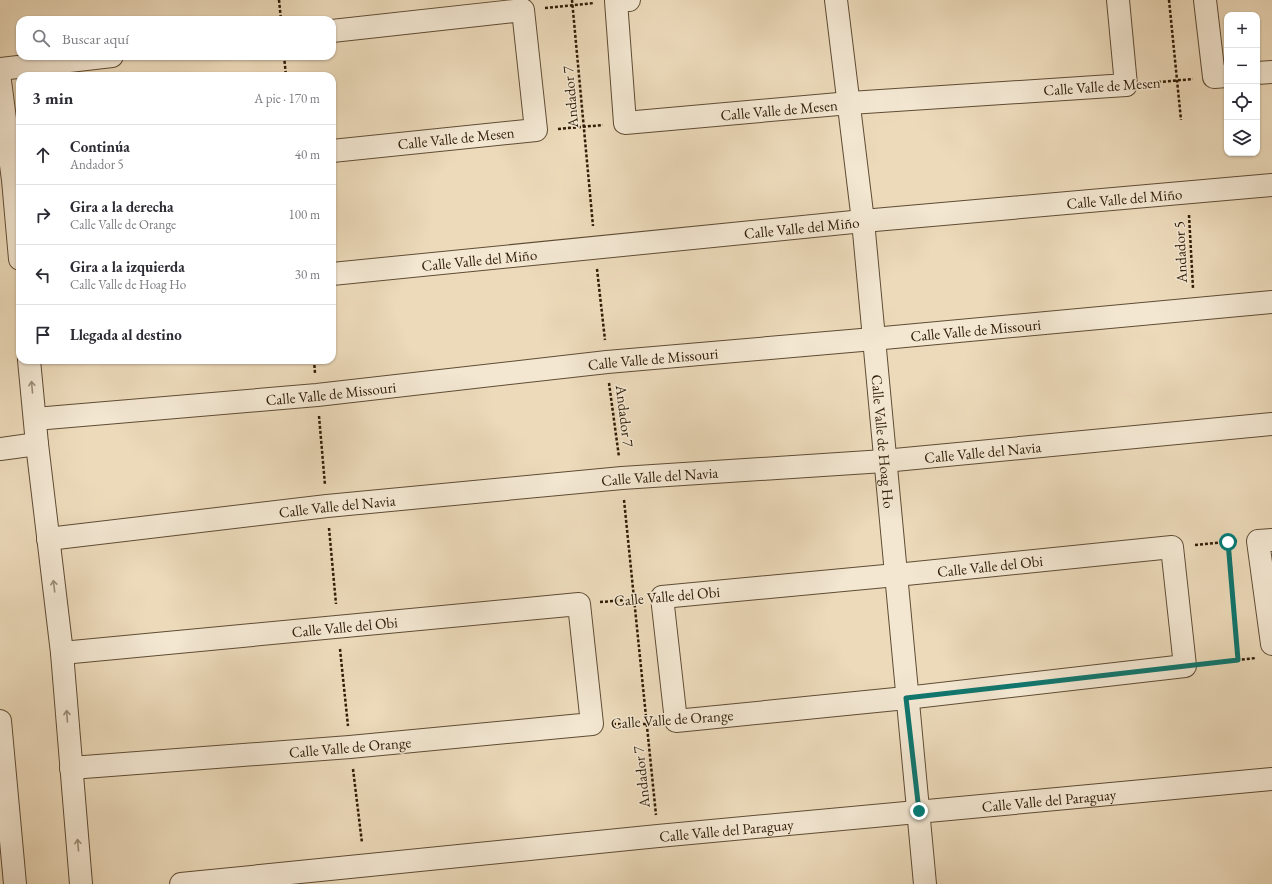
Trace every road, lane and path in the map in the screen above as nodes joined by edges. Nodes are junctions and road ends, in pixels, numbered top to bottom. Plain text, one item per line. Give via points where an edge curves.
1 (279, 0) edge
2 (572, 0) edge
3 (836, 0) edge
4 (1118, 0) edge
5 (1169, 0) edge
6 (1205, 0) edge
7 (622, 1) edge
8 (572, 6) junction
9 (523, 10) junction
10 (281, 16) edge
11 (336, 31) edge
12 (78, 60) edge
13 (284, 60) edge
14 (0, 69) edge
15 (286, 72) edge
16 (1272, 72) edge
17 (1260, 73) edge
18 (1220, 76) edge
19 (1177, 81) junction
20 (0, 82) edge
21 (1126, 84) junction
22 (850, 103) junction
23 (1181, 120) dead end
24 (625, 123) junction
25 (584, 127) junction
26 (536, 130) junction
27 (336, 151) edge
28 (16, 180) edge
29 (1272, 185) edge
30 (1188, 192) junction
31 (863, 222) junction
32 (595, 248) junction
33 (336, 274) edge
34 (1272, 302) edge
35 (1194, 310) junction
36 (873, 339) junction
37 (607, 362) junction
38 (29, 364) edge
39 (35, 419) junction
40 (1272, 424) edge
41 (37, 444) junction
42 (0, 449) edge
43 (884, 461) junction
44 (622, 478) junction
45 (48, 539) junction
46 (1265, 540) edge
47 (1228, 542) junction
48 (1172, 547) junction
49 (896, 576) junction
50 (662, 597) junction
51 (634, 599) junction
52 (579, 604) junction
53 (1265, 651) edge
54 (62, 653) junction
55 (1238, 660) junction
56 (1185, 666) junction
57 (906, 698) junction
58 (0, 720) edge
59 (676, 721) junction
60 (592, 724) junction
61 (647, 724) junction
62 (2, 761) edge
63 (71, 768) junction
64 (1272, 779) edge
65 (919, 811) junction
66 (658, 836) junction
67 (15, 884) edge
68 (81, 884) edge
69 (181, 884) edge
70 (925, 884) edge

1 - 10 path
2 - 8 path, Andador 7
3 - 22 street, Calle Valle de Hoag Ho
4 - 21 street
5 - 19 path
6 - 18 street
7 - 8 path
7 - 24 street
8 - 9 path
8 - 25 path, Andador 7
9 - 11 street
9 - 26 street
12 - 14 street
13 - 15 path
16 - 17 street
18 - 19 path, Calle Valle de Mesen
19 - 21 path, Calle Valle de Mesen
19 - 23 path
20 - 28 street
21 - 22 street, Calle Valle de Mesen
22 - 24 street, Calle Valle de Mesen
22 - 31 street, Calle Valle de Hoag Ho
24 - 25 path, Calle Valle de Mesen
25 - 26 path, Calle Valle de Mesen
25 - 32 path, Andador 7
26 - 27 street, Calle Valle de Mesen
29 - 30 street, Calle Valle del Miño
30 - 31 street, Calle Valle del Miño
30 - 35 path, Andador 5
31 - 32 street, Calle Valle del Miño
31 - 36 street, Calle Valle de Hoag Ho
32 - 33 street, Calle Valle del Miño
32 - 37 path, Andador 7
34 - 35 street, Calle Valle de Missouri
35 - 36 street, Calle Valle de Missouri
36 - 37 street, Calle Valle de Missouri
36 - 43 street, Calle Valle de Hoag Ho
37 - 39 street, Calle Valle de Missouri via 317,395
37 - 44 path, Andador 7
39 -> 38 street
39 - 41 street
40 - 43 street, Calle Valle del Navia
41 - 42 street
41 - 45 street
43 - 44 street, Calle Valle del Navia
43 - 49 street, Calle Valle de Hoag Ho
44 - 45 street, Calle Valle del Navia via 327,506
44 - 51 path, Andador 7
54 -> 45 street
46 - 47 path
46 - 53 street
47 - 48 path
47 - 55 path
48 - 49 street, Calle Valle del Obi
48 - 56 street
49 - 50 street, Calle Valle del Obi
49 - 57 street, Calle Valle de Hoag Ho
50 - 51 path, Calle Valle del Obi
50 - 59 street
51 - 52 path, Calle Valle del Obi
51 - 61 path, Andador 7
52 - 54 street, Calle Valle del Obi
52 - 60 street
53 - 55 path
63 -> 54 street
55 - 56 path
56 - 57 street, Calle Valle de Orange
57 - 59 street, Calle Valle de Orange
57 - 65 street, Calle Valle de Hoag Ho
58 - 62 street
59 - 61 path, Calle Valle de Orange
60 - 61 path, Calle Valle de Orange
60 - 63 street, Calle Valle de Orange via 350,747
61 - 66 path, Andador 7
62 - 67 street
68 -> 63 street
64 - 65 street, Calle Valle del Paraguay
65 - 66 street, Calle Valle del Paraguay
65 - 70 street, Calle Valle de Hoag Ho
66 - 69 street, Calle Valle del Paraguay

